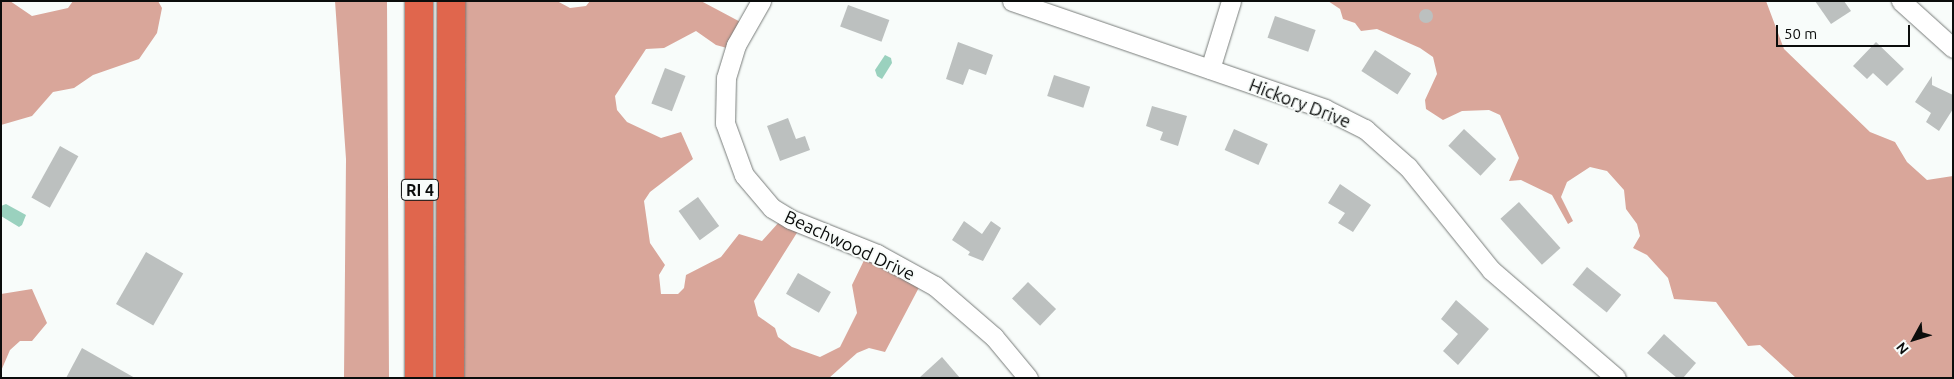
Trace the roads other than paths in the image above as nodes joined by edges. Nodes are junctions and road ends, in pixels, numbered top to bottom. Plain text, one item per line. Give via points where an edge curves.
1 (419, 1) edge
2 (451, 1) edge
3 (761, 1) edge
4 (1012, 1) edge
5 (1230, 1) edge
6 (1901, 1) edge
7 (1953, 48) edge
8 (1210, 70) junction
9 (419, 378) edge
10 (450, 378) edge
11 (1028, 378) edge
12 (1616, 378) edge

1 - 9 highway, RI 4
2 - 10 highway, RI 4
3 - 11 street, Beachwood Drive via 736,45 726,78 724,109 735,157 748,181 772,208 790,220 877,254 935,286 994,337
4 - 8 street, Hickory Drive
5 - 8 street
6 - 7 street
8 - 12 street, Hickory Drive via 1325,109 1366,129 1408,167 1491,270

